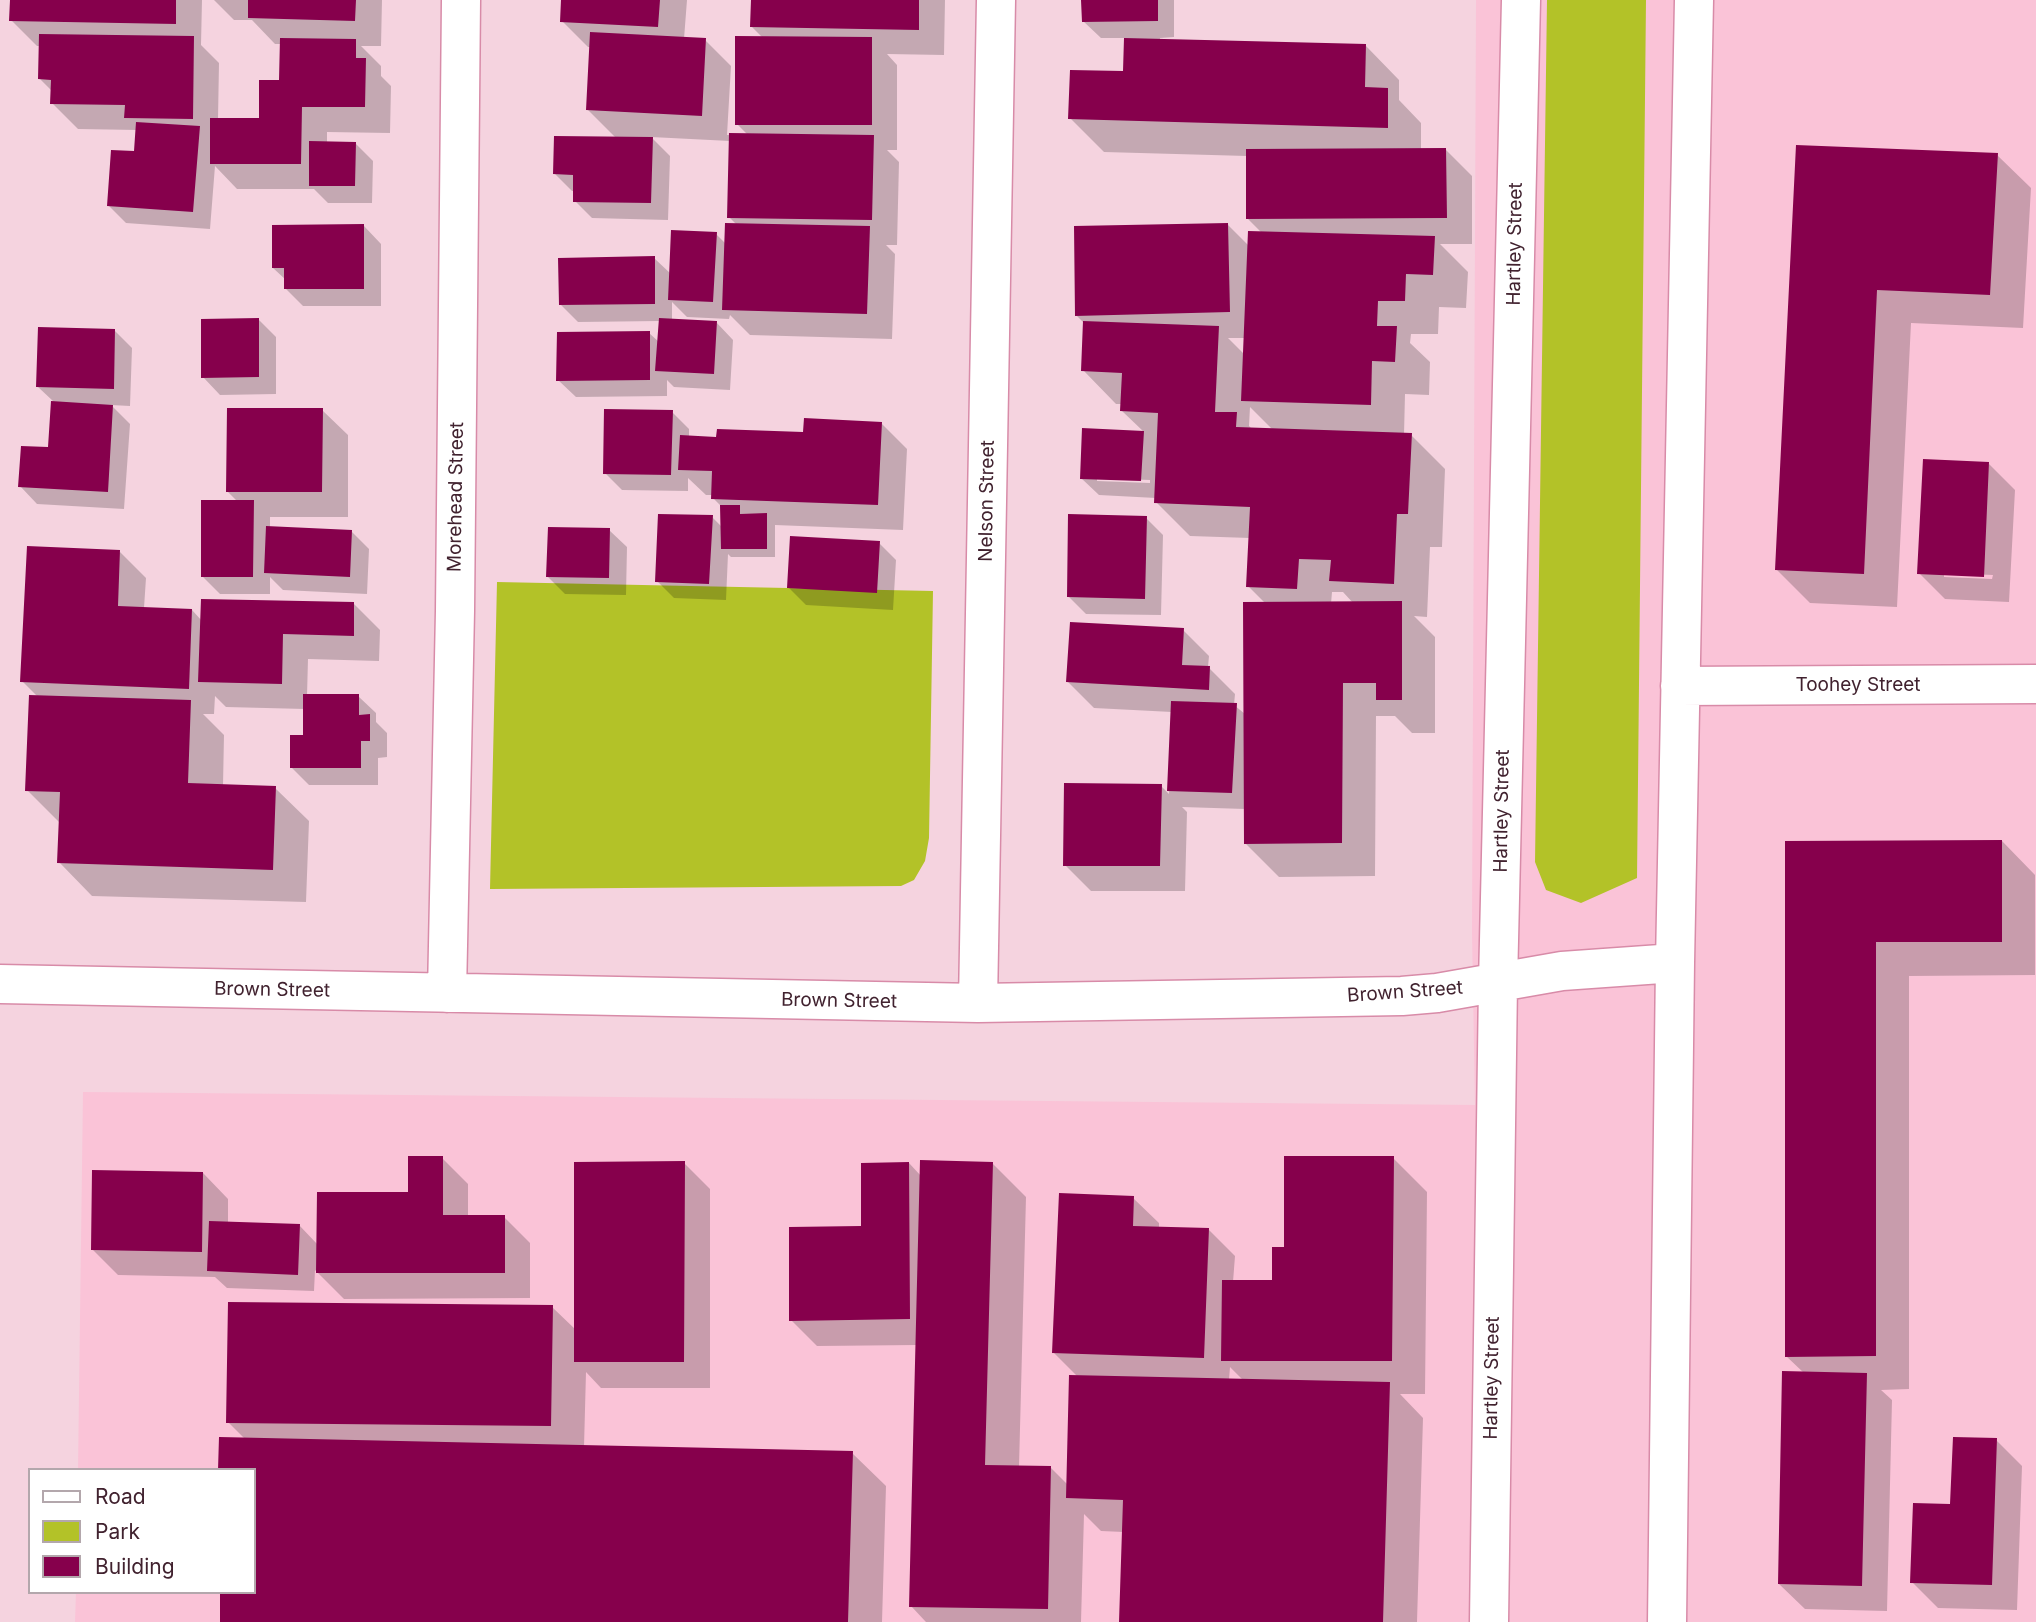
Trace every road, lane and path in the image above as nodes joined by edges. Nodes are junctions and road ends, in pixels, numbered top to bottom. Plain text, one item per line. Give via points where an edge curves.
1 (461, 0) edge
2 (996, 0) edge
3 (1521, 0) edge
4 (1694, 0) edge
5 (2036, 684) edge
6 (1680, 686) junction
7 (1675, 963) junction
8 (1498, 983) junction
9 (0, 984) edge
10 (447, 993) junction
11 (978, 1003) junction
12 (1489, 1622) edge
13 (1667, 1622) edge

1 - 10 street, Morehead Street
2 - 11 street, Nelson Street
3 - 8 street, Hartley Street
4 - 6 street
5 - 6 street, Toohey Street
6 - 7 street
7 - 8 street, Brown Street via 1562,971
7 - 13 street
8 - 11 street, Brown Street via 1402,996
8 - 12 street, Hartley Street
9 - 10 street, Brown Street
10 - 11 street, Brown Street

